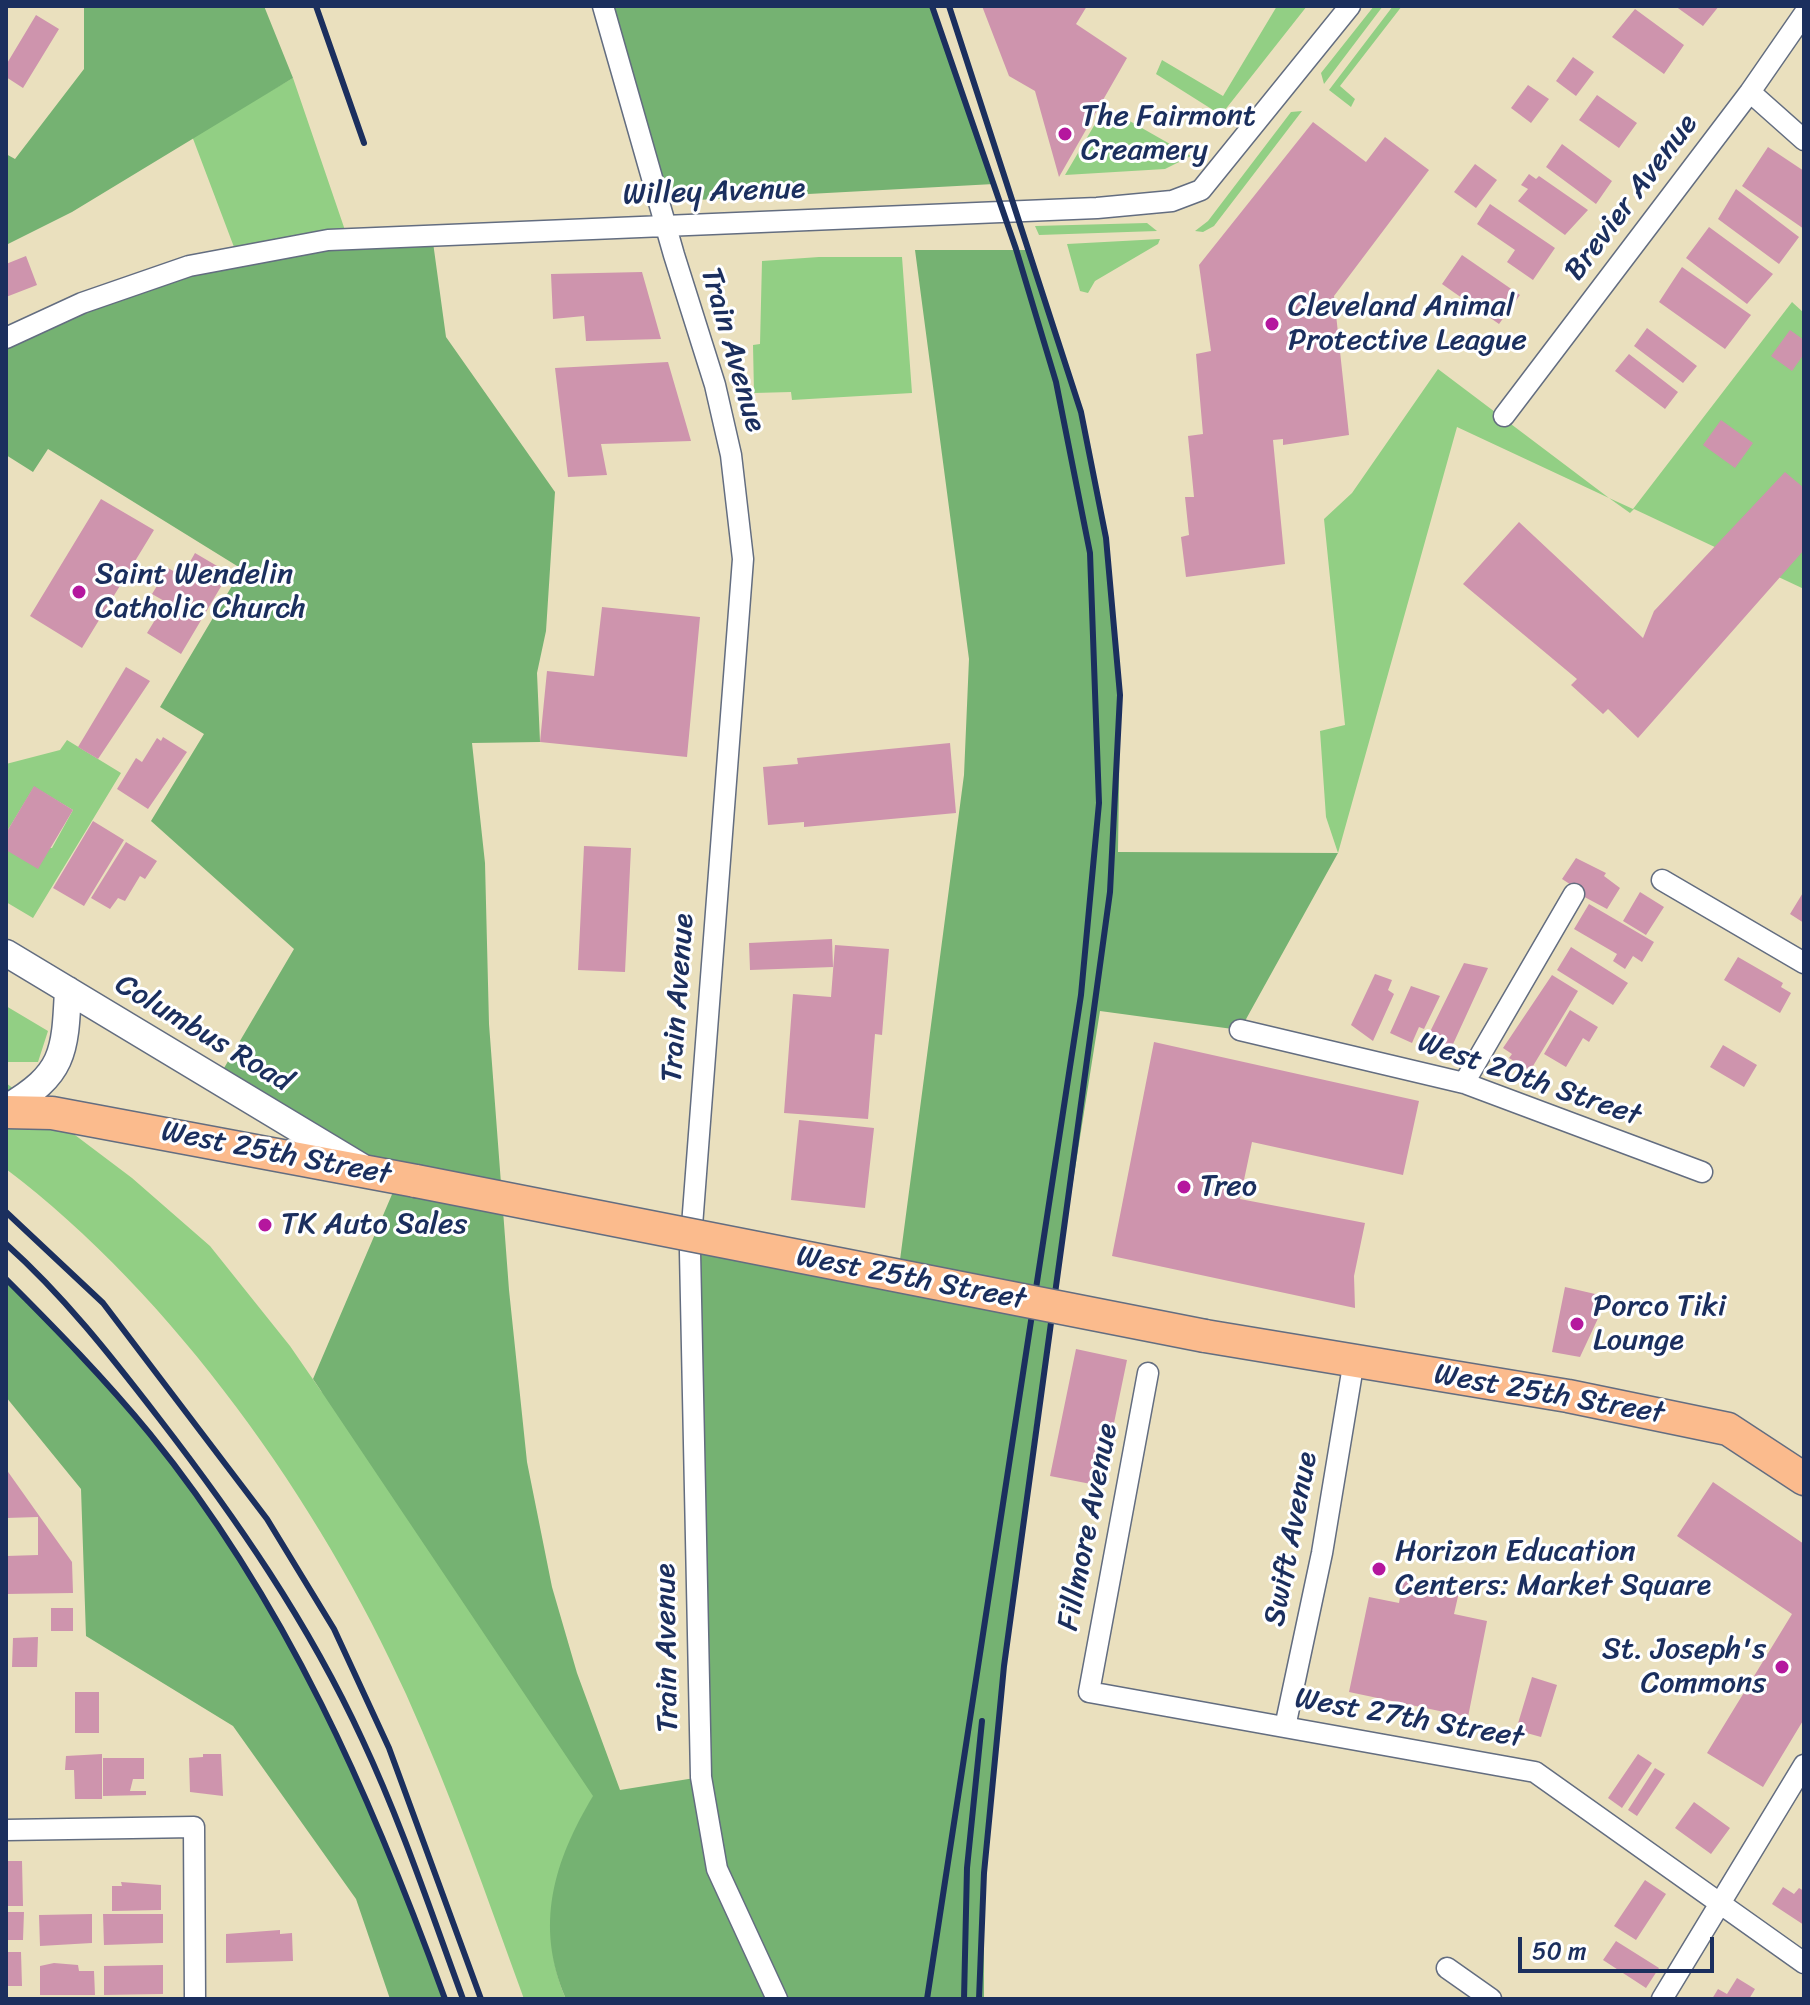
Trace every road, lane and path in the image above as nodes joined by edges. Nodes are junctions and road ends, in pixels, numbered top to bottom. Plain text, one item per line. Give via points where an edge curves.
1 (603, 6) edge
2 (1350, 6) edge
3 (1804, 14) edge
4 (1750, 92) junction
5 (1804, 140) edge
6 (665, 226) junction
7 (6, 338) edge
8 (1504, 416) dead end
9 (1662, 880) dead end
10 (1574, 894) dead end
11 (6, 953) edge
12 (1804, 963) edge
13 (68, 990) junction
14 (1240, 1030) dead end
15 (1464, 1083) junction
16 (6, 1110) edge
17 (367, 1170) junction
18 (1702, 1172) dead end
19 (1354, 1360) junction
20 (1148, 1373) dead end
21 (1804, 1479) edge
22 (1089, 1692) joint
23 (1285, 1727) junction
24 (1804, 1765) edge
25 (6, 1830) edge
26 (1719, 1905) junction
27 (1804, 1963) edge
28 (1447, 1968) dead end
29 (195, 1999) edge
30 (777, 1999) edge
31 (1491, 1999) edge
32 (1662, 1999) edge

1 - 6 street, Train Avenue
2 - 6 street, Willey Avenue via 1216,173 1188,197 1097,208
3 - 4 street, Brevier Avenue
4 - 5 street
4 - 8 street, Brevier Avenue
6 - 7 street, Willey Avenue via 328,240 273,248 135,283
6 - 30 street, Train Avenue via 715,385 731,455 743,559 690,1252 701,1777 717,1869
9 - 12 street
10 - 15 street
11 - 13 street, Columbus Road
13 - 16 street via 63,1050 48,1079
13 - 17 street, Columbus Road
14 - 15 street, West 20th Street
15 - 18 street, West 20th Street
16 - 17 main road, West 25th Street via 52,1113
17 - 19 main road, West 25th Street, bridge via 1205,1336
19 - 21 main road, West 25th Street via 1728,1429
19 - 23 street, Swift Avenue via 1322,1553
20 - 22 street, Fillmore Avenue
22 - 23 street, West 27th Street
23 - 26 street, West 27th Street via 1535,1772
24 - 26 street
25 - 29 street via 194,1827
26 - 27 street, West 27th Street
26 - 32 street
28 - 31 street

